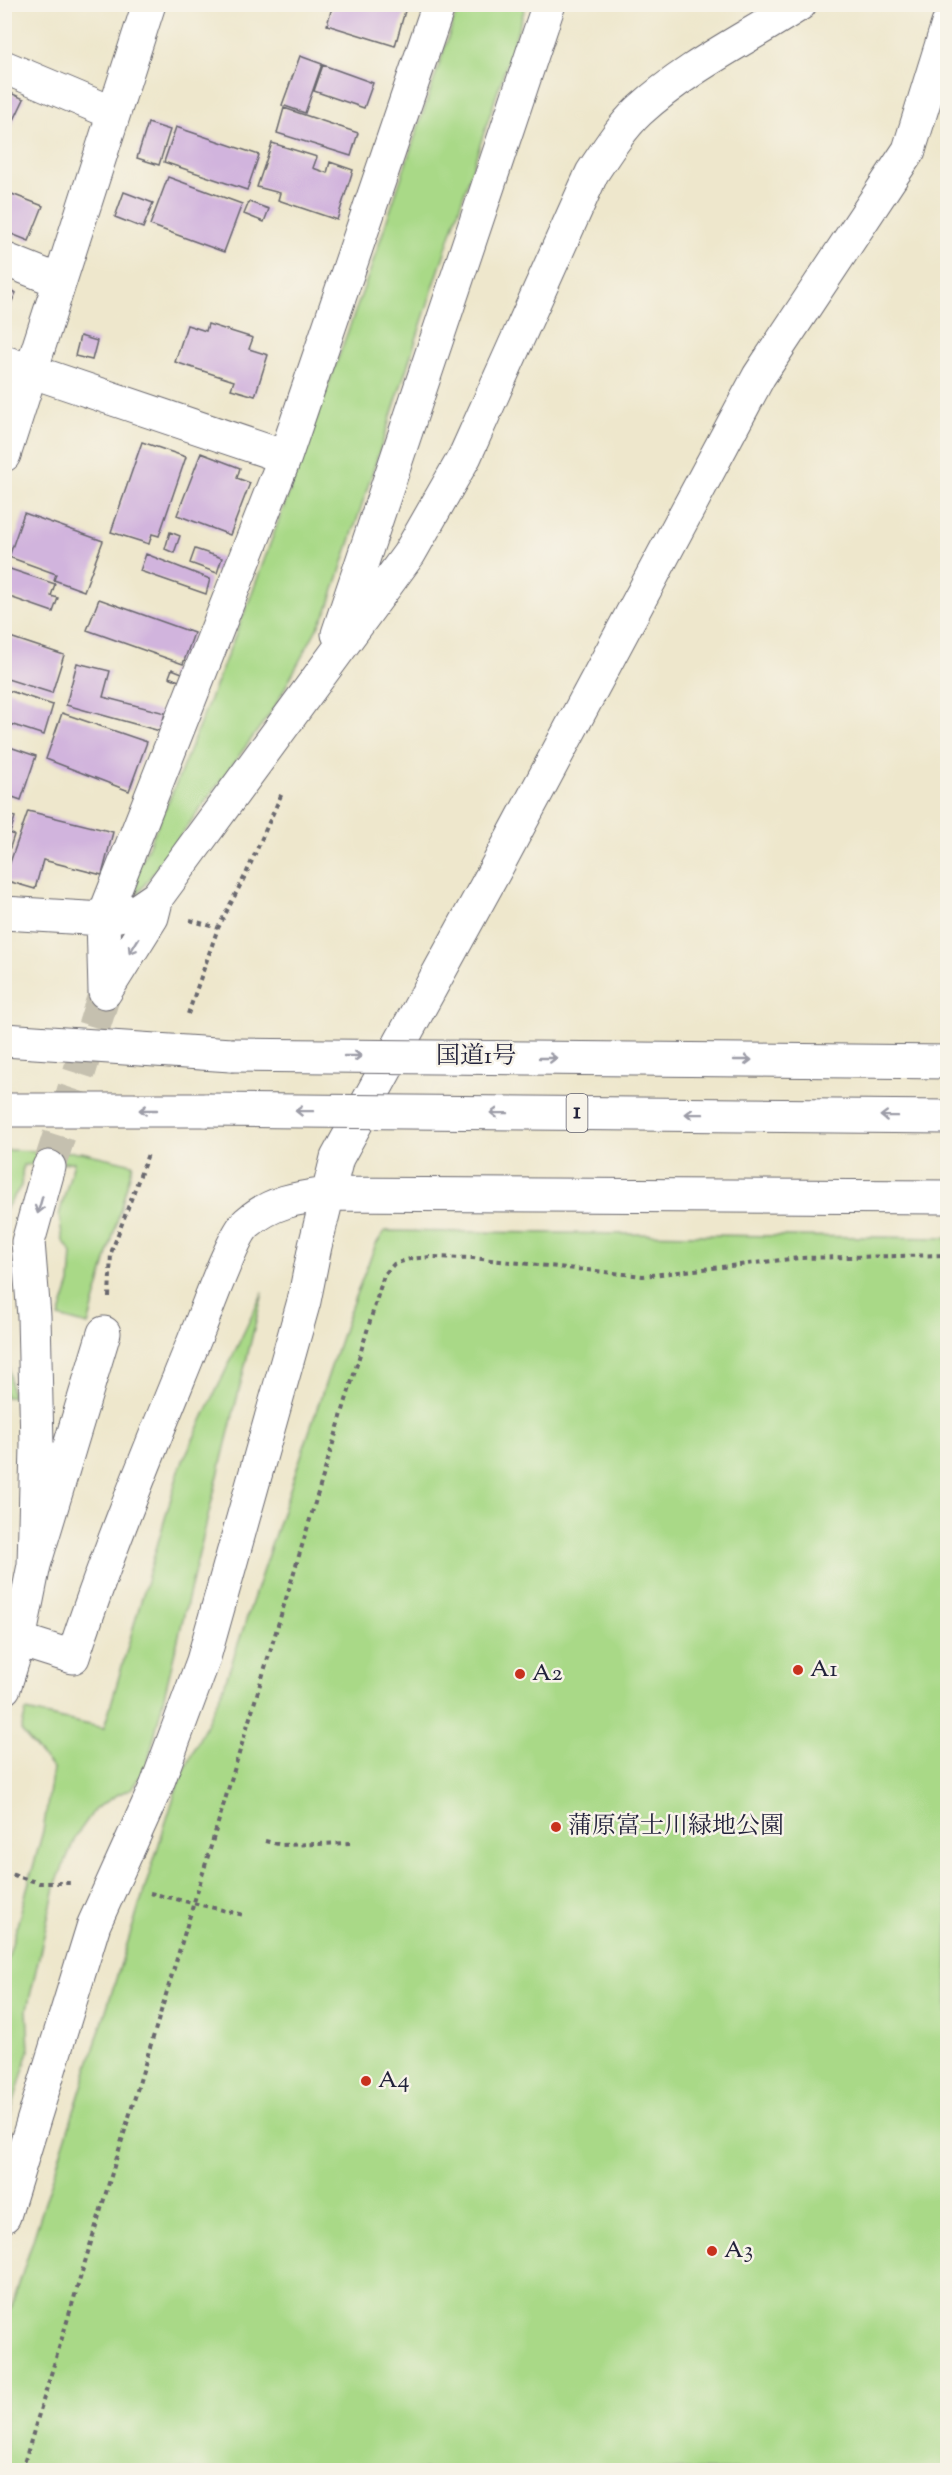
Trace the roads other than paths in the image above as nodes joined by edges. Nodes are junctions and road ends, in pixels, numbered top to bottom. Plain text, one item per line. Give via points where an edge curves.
1 (149, 4) edge
2 (439, 4) edge
3 (549, 4) edge
4 (800, 4) edge
5 (948, 24) edge
6 (4, 67) edge
7 (113, 113) junction
8 (4, 259) edge
9 (59, 281) junction
10 (18, 367) edge
11 (4, 455) edge
12 (285, 457) junction
13 (328, 662) junction
14 (157, 897) junction
15 (4, 914) edge
16 (103, 919) junction
17 (4, 1040) edge
18 (4, 1052) edge
19 (231, 1055) junction
20 (948, 1062) edge
21 (4, 1110) edge
22 (948, 1117) edge
23 (49, 1167) tunnel mouth
24 (327, 1194) junction
25 (948, 1197) edge
26 (16, 1243) edge
27 (104, 1333) road end
28 (34, 1565) junction
29 (19, 1640) junction
30 (4, 1688) edge
31 (4, 2216) edge

1 - 7 main road
2 - 12 main road
3 - 13 main road
4 - 13 main road via 683,75 638,112 612,143 592,173 465,456 409,554
5 - 24 main road via 909,150 759,376 337,1158
6 - 7 main road
7 - 9 main road
8 - 9 main road
9 - 10 main road
10 - 11 main road
10 - 12 main road
12 - 16 main road
13 - 14 main road
14 - 16 main road via 138,910
14 -> 16 main road via 152,917 105,992
15 - 16 main road
17 - 19 main road
18 - 19 main road, 国道1号 / 1
19 -> 20 main road, 国道1号 / 1, bridge
22 -> 21 main road, 1, bridge
23 -> 26 main road
24 - 25 main road
24 - 29 main road via 294,1198 271,1206 245,1224 220,1275 99,1580 74,1657
24 - 31 main road via 304,1301 203,1661 156,1787 94,1924
26 - 28 main road via 34,1316
27 - 28 main road
28 - 29 main road
29 - 30 main road

